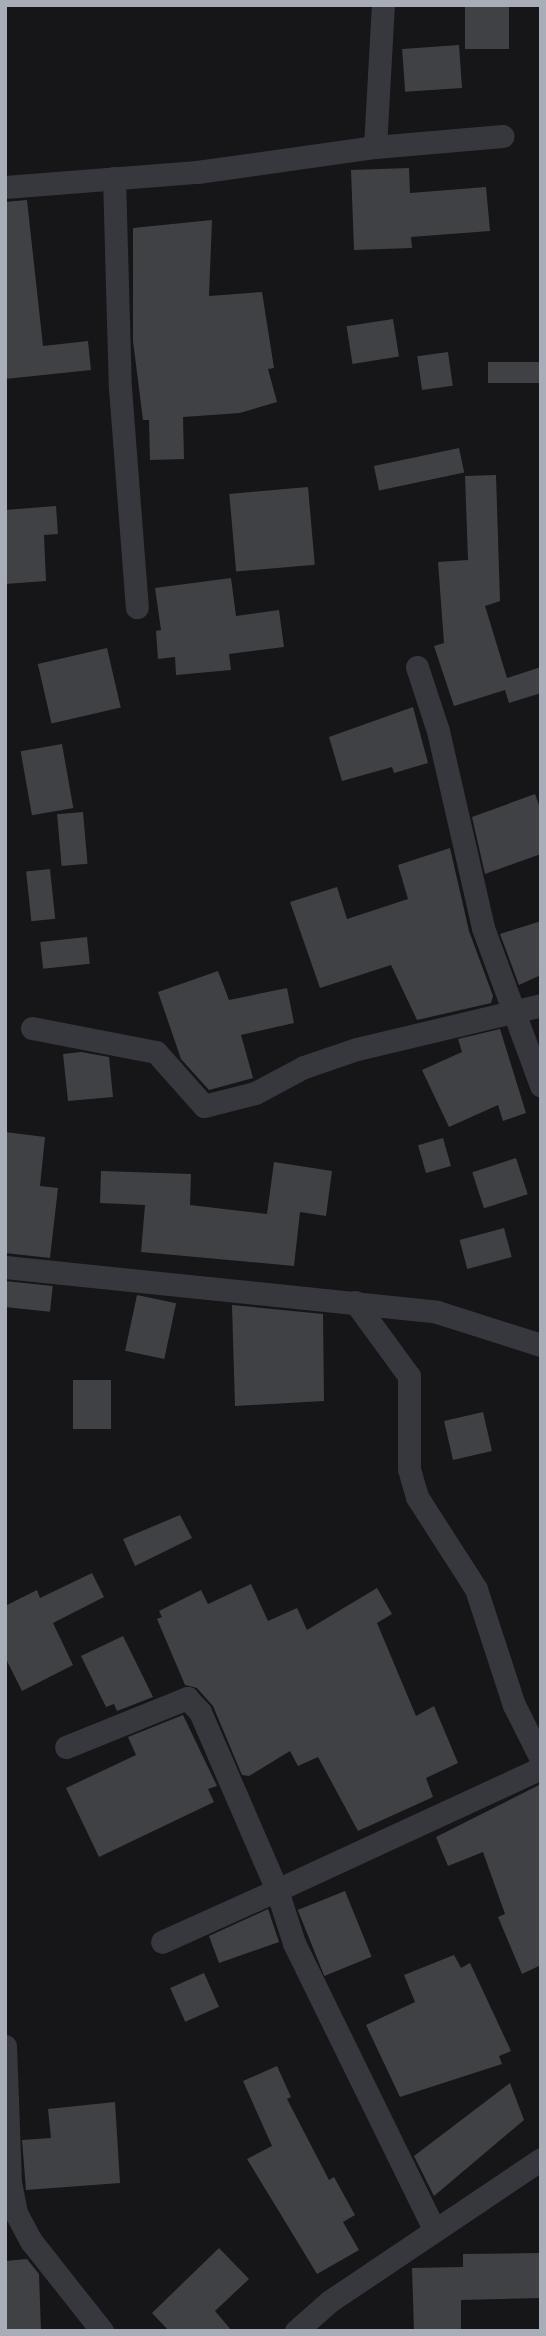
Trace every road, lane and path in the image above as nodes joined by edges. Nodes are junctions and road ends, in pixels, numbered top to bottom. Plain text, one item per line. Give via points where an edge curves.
1 (383, 5) edge
2 (503, 136) dead end
3 (375, 147) junction
4 (114, 178) junction
5 (5, 187) edge
6 (136, 607) dead end
7 (417, 667) dead end
8 (541, 1005) edge
9 (512, 1012) junction
10 (32, 1028) dead end
11 (541, 1086) edge
12 (5, 1268) edge
13 (355, 1302) junction
14 (541, 1345) edge
15 (66, 1747) dead end
16 (541, 1759) edge
17 (541, 1768) edge
18 (277, 1890) junction
19 (162, 1942) dead end
20 (5, 2046) edge
21 (541, 2159) edge
22 (15, 2229) edge
23 (434, 2229) junction
24 (102, 2331) edge
25 (296, 2331) edge

1 - 3 street
2 - 3 street
3 - 4 street via 197,172
4 - 5 street
4 - 6 street via 120,388
7 - 9 street via 438,731 483,928
8 - 9 street
9 - 10 street via 357,1049 304,1067 255,1093 204,1106 156,1052
9 - 11 street
12 - 13 street
13 - 14 street via 463,1317 494,1332
13 - 16 street via 409,1376 409,1469 417,1497 476,1589 514,1705
15 - 18 street via 187,1698 200,1712
17 - 18 street
18 - 19 street
18 - 23 street via 294,1943
20 - 22 street
21 - 23 street
22 - 24 street
23 - 25 street via 330,2301

